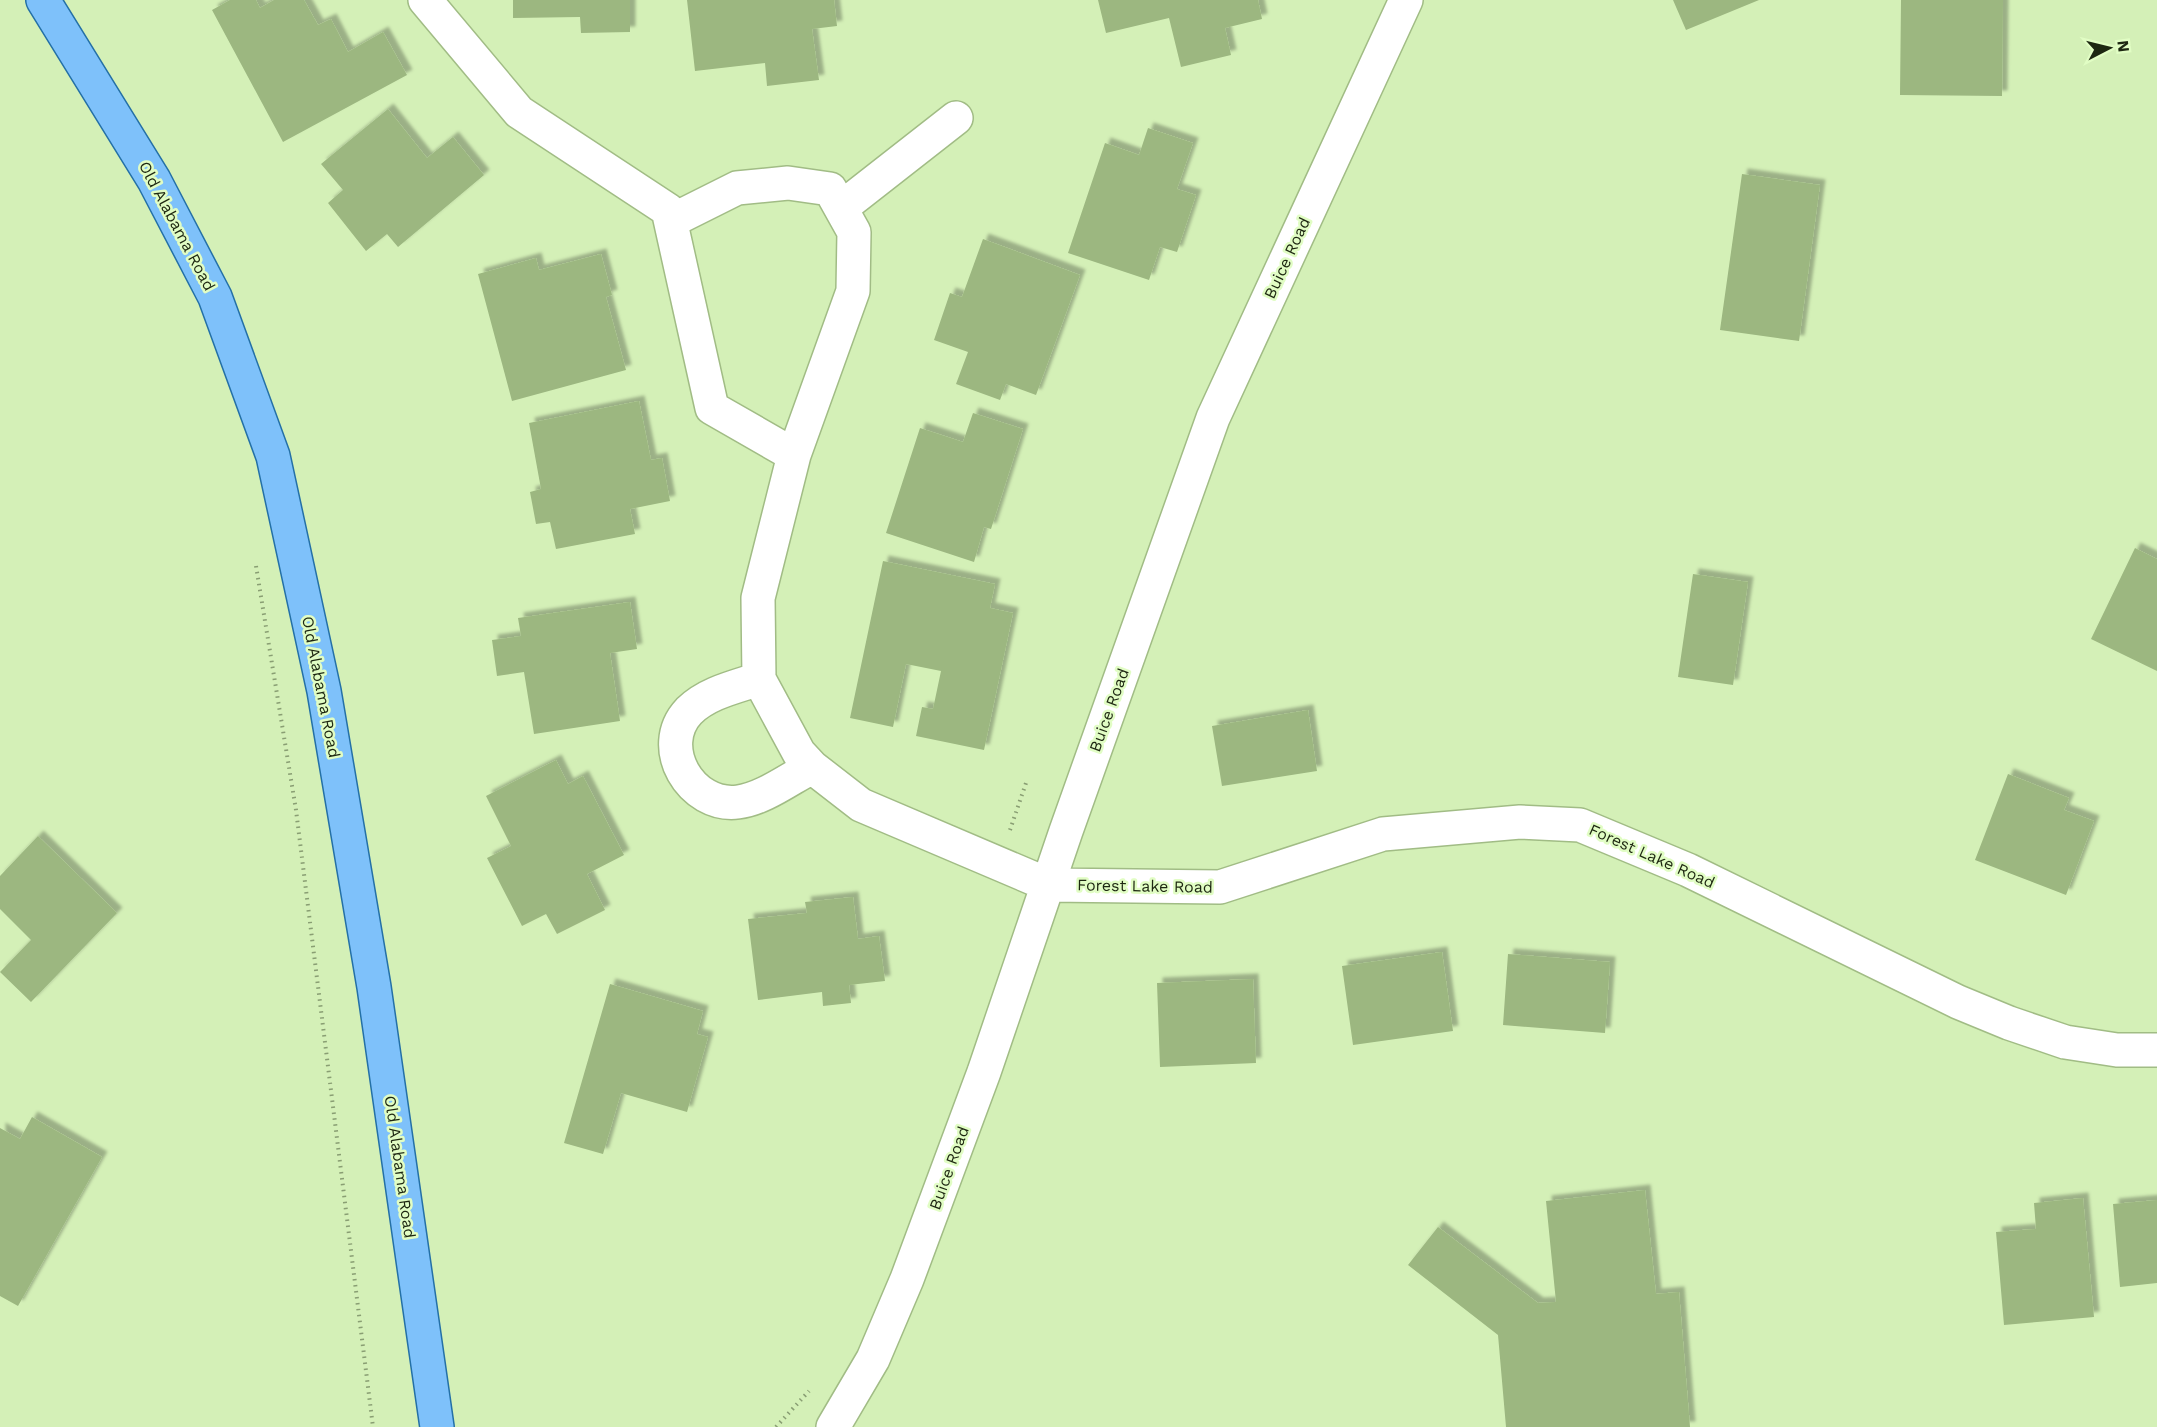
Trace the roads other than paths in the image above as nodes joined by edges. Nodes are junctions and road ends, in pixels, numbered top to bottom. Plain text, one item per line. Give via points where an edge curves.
1 (43, 0) edge
2 (425, 0) edge
3 (1406, 0) edge
4 (956, 118) dead end
5 (841, 208) junction
6 (671, 221) junction
7 (794, 454) junction
8 (759, 679) junction
9 (812, 767) junction
10 (1049, 885) junction
11 (2157, 1050) edge
12 (438, 1427) edge
13 (833, 1427) edge

1 - 12 main road, Old Alabama Road via 154,180 215,297 273,456 324,691 374,987
2 - 6 street via 519,112 668,210
3 - 10 street, Buice Road via 1213,418
4 - 5 street
5 - 6 street via 830,189 788,183 737,188
5 - 7 street via 854,232 853,291
6 - 7 street via 712,408
7 - 8 street via 758,598
8 - 9 street via 800,753
8 - 9 street via 704,699 687,712 677,732 676,753 682,774 696,791 715,800 737,802 758,796
9 - 10 street via 861,806
10 - 11 street, Forest Lake Road via 1220,887 1383,834 1520,822 1580,825 1688,870 2009,1023 2065,1042 2117,1050
10 - 13 street, Buice Road via 907,1279 873,1359

